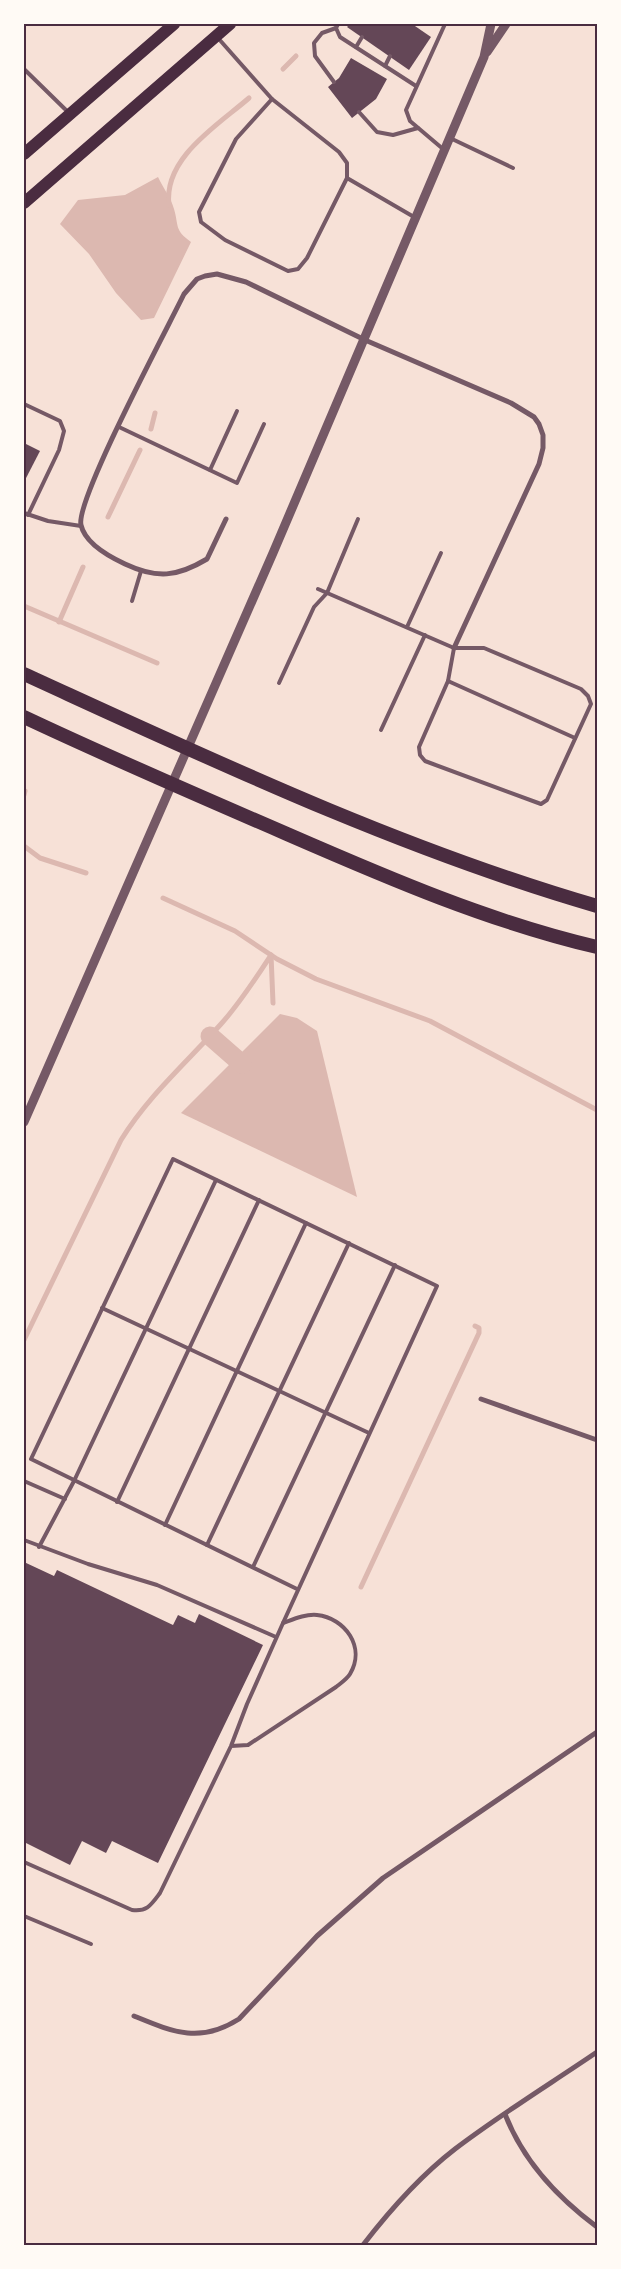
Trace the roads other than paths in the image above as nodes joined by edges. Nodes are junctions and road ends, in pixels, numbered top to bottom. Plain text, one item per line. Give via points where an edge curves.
1 (174, 24) edge
2 (230, 24) edge
3 (445, 24) edge
4 (491, 24) edge
5 (506, 24) edge
6 (337, 26) edge
7 (216, 36) junction
8 (362, 38) dead end
9 (356, 47) junction
10 (390, 56) dead end
11 (484, 57) junction
12 (385, 66) junction
13 (24, 69) edge
14 (334, 82) dead end
15 (416, 86) junction
16 (272, 100) junction
17 (359, 112) dead end
18 (70, 114) junction
19 (418, 128) junction
20 (450, 138) junction
21 (445, 151) junction
22 (24, 154) edge
23 (514, 168) dead end
24 (347, 178) junction
25 (24, 203) edge
26 (416, 218) junction
27 (365, 340) junction
28 (24, 404) edge
29 (237, 411) dead end
30 (264, 424) dead end
31 (119, 427) junction
32 (210, 470) junction
33 (26, 514) edge
34 (358, 518) dead end
35 (226, 519) dead end
36 (81, 526) junction
37 (441, 553) dead end
38 (141, 571) junction
39 (318, 589) dead end
40 (327, 593) junction
41 (132, 601) dead end
42 (407, 627) junction
43 (425, 635) junction
44 (454, 648) junction
45 (24, 674) edge
46 (448, 681) junction
47 (279, 683) dead end
48 (24, 717) edge
49 (381, 730) dead end
50 (575, 738) junction
51 (186, 747) junction
52 (171, 784) junction
53 (597, 906) edge
54 (597, 947) edge
55 (24, 1122) edge
56 (216, 1180) junction
57 (259, 1200) junction
58 (306, 1223) junction
59 (349, 1243) junction
60 (395, 1266) junction
61 (102, 1308) junction
62 (145, 1329) junction
63 (189, 1349) junction
64 (236, 1371) junction
65 (280, 1392) junction
66 (480, 1399) dead end
67 (327, 1414) junction
68 (369, 1433) junction
69 (597, 1440) edge
70 (24, 1480) edge
71 (74, 1481) junction
72 (65, 1499) junction
73 (117, 1502) junction
74 (165, 1525) junction
75 (24, 1540) edge
76 (208, 1546) junction
77 (39, 1547) junction
78 (253, 1567) junction
79 (297, 1589) junction
80 (283, 1623) junction
81 (276, 1638) junction
82 (597, 1732) edge
83 (231, 1746) junction
84 (24, 1862) edge
85 (24, 1916) edge
86 (91, 1944) dead end
87 (134, 2016) dead end
88 (597, 2052) edge
89 (505, 2114) junction
90 (597, 2227) edge
91 (363, 2245) edge

1 - 18 main road
2 - 7 main road
3 - 15 lane
4 - 11 street
5 - 11 street
6 - 9 lane via 340,37
6 - 14 lane via 322,33 314,43 315,56
7 - 16 lane
7 - 25 main road
8 - 9 lane
9 - 12 lane
10 - 12 lane
11 - 20 street
12 - 15 lane
13 - 18 lane
15 - 19 lane via 406,110 410,121
16 - 24 lane via 339,152 347,164
16 - 24 lane via 236,139 199,212 201,222 225,240 288,271 298,269 307,258
17 - 19 lane via 376,132 392,135
18 - 22 main road
19 - 21 lane
20 - 21 street
20 - 23 lane
21 - 26 street
24 - 26 lane
26 - 27 street
27 - 31 street via 246,282 217,274 205,276 196,280 184,294
27 - 44 street via 511,403 534,417 543,435 539,464
27 - 51 street
28 - 33 lane via 60,420 64,431 59,450
29 - 32 lane
30 - 32 lane via 237,483
31 - 32 lane
31 - 36 street via 94,477 80,517
33 - 36 lane
34 - 40 lane
35 - 38 street via 207,559 171,575
36 - 38 street via 96,546
37 - 42 lane
38 - 41 lane
39 - 40 lane
40 - 42 lane
40 - 47 lane via 314,607
42 - 43 lane
43 - 44 lane
43 - 49 lane
44 - 46 lane
44 - 50 lane via 484,648 582,689 591,704
45 - 51 highway
46 - 50 lane
46 - 50 lane via 418,747 425,761 541,804 547,800
48 - 52 highway
51 - 52 street
51 - 53 highway via 422,847 532,887
52 - 54 highway via 408,885 520,925
52 - 55 street
56 - 57 lane
56 - 61 lane via 173,1159
56 - 62 lane
57 - 58 lane
57 - 63 lane
58 - 59 lane
58 - 64 lane
59 - 60 lane
59 - 65 lane
60 - 67 lane
60 - 68 lane via 437,1286
61 - 62 lane
61 - 71 lane via 31,1460
62 - 63 lane
62 - 71 lane
63 - 64 lane
63 - 73 lane
64 - 65 lane
64 - 74 lane
65 - 67 lane
65 - 76 lane
66 - 69 street
67 - 68 lane
67 - 78 lane
68 - 79 lane
70 - 72 lane
71 - 72 lane
71 - 73 lane
72 - 77 lane
73 - 74 lane
74 - 76 lane
75 - 77 lane
76 - 78 lane
77 - 81 lane via 151,1583
78 - 79 lane
79 - 80 lane
80 - 81 lane
80 - 83 lane via 317,1615 338,1622 353,1641 354,1665 349,1676 336,1687 248,1745
81 - 83 lane
82 - 87 street via 383,1878 318,1936 239,2019 227,2027 201,2034 186,2034
83 - 84 lane via 160,1893 148,1908 132,1910
85 - 86 lane
88 - 89 street
89 - 90 street via 523,2150 555,2192
89 - 91 street via 454,2150 422,2179

